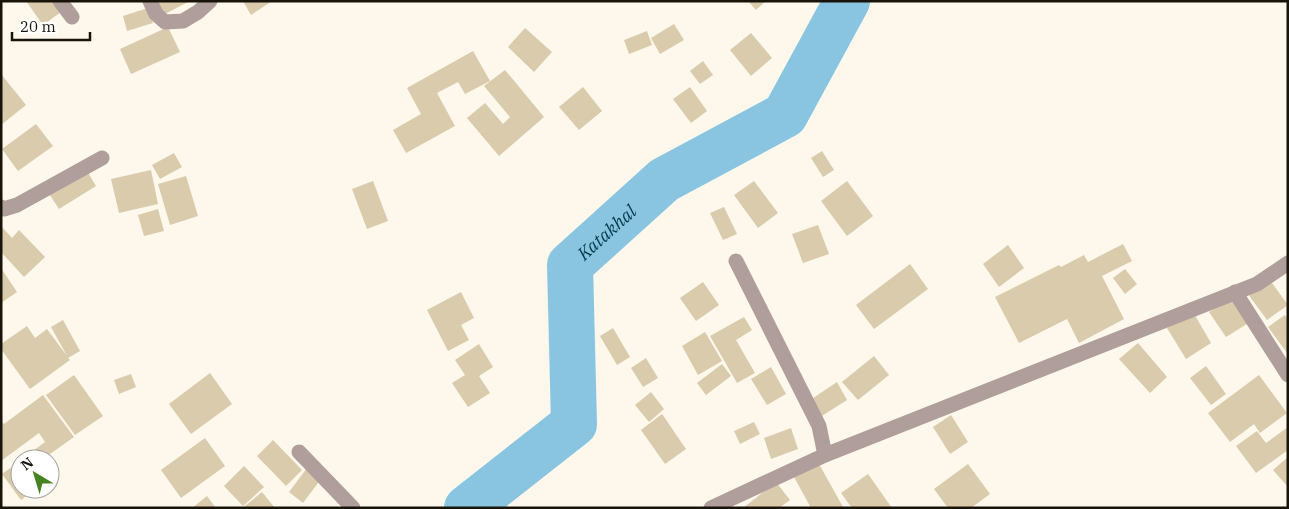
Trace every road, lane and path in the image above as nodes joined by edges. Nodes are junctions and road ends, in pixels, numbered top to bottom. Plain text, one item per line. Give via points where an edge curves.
1 (60, 1) edge
2 (150, 1) edge
3 (210, 1) edge
4 (72, 17) dead end
5 (102, 158) dead end
6 (1, 207) edge
7 (736, 261) dead end
8 (1288, 264) edge
9 (1235, 292) junction
10 (1288, 375) edge
11 (298, 452) dead end
12 (825, 456) junction
13 (353, 508) edge
14 (711, 508) edge

1 - 4 street
2 - 3 street via 156,14 165,22 183,21
5 - 6 street via 17,205
7 - 12 street via 819,426
8 - 9 street via 1257,284
9 - 10 street
9 - 12 street
11 - 13 street
12 - 14 street

